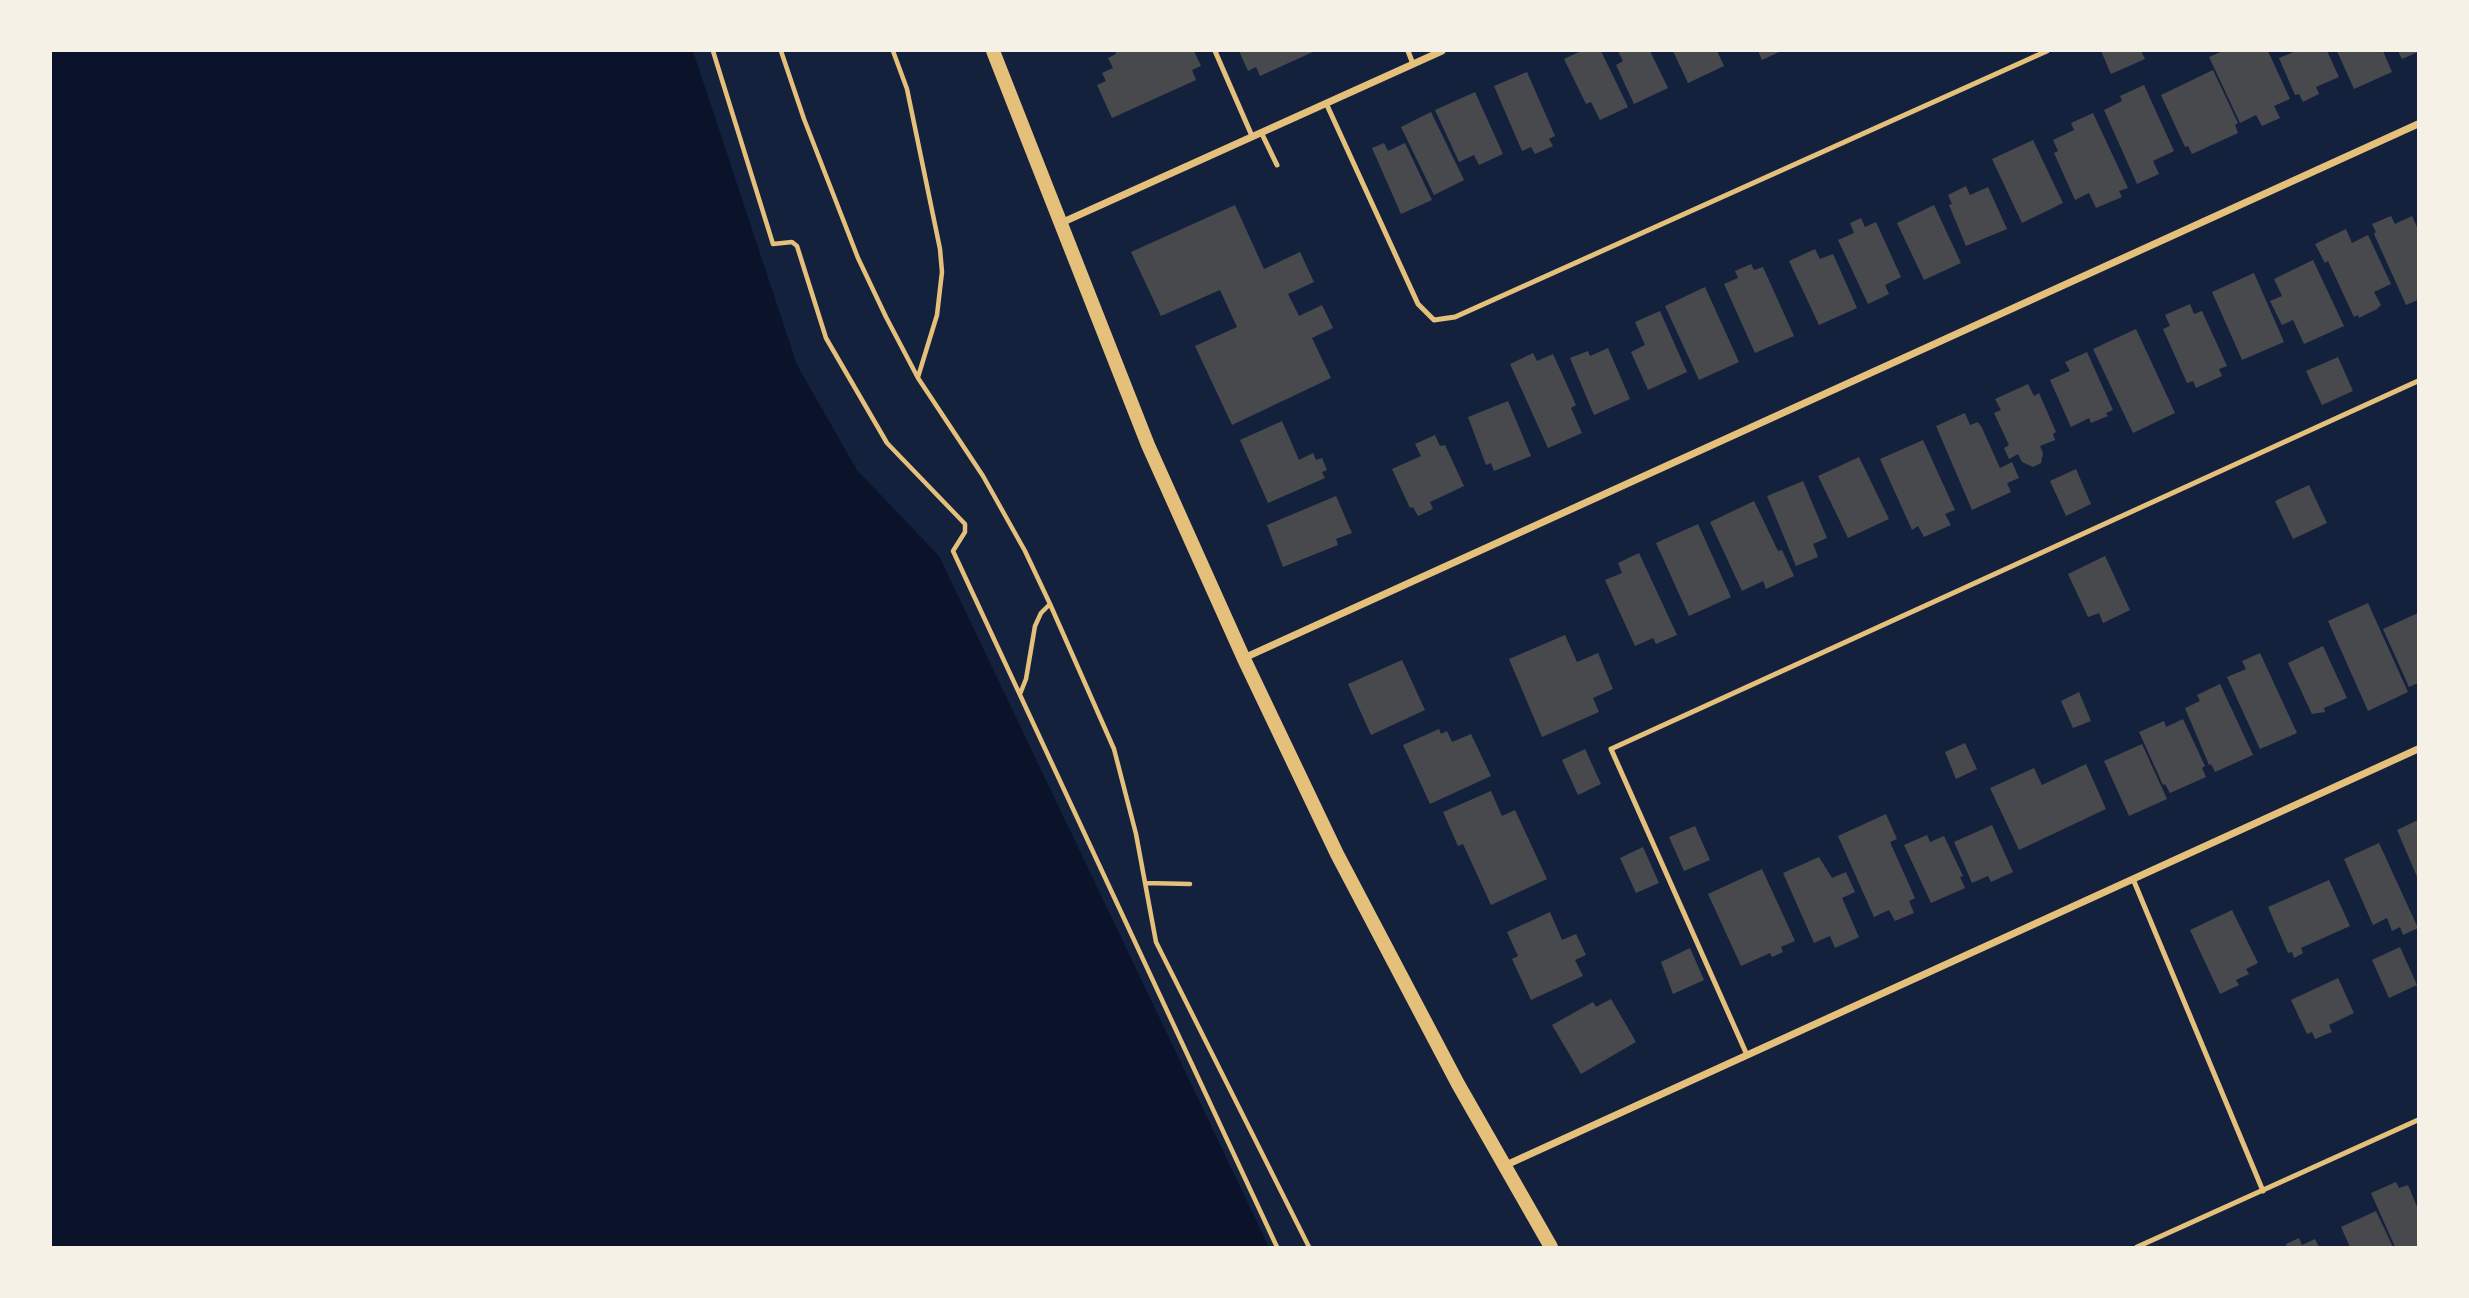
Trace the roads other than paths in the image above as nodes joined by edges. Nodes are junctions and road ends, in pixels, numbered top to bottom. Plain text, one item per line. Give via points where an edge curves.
1 (993, 51) edge
2 (1215, 51) edge
3 (1408, 51) edge
4 (1442, 51) edge
5 (2047, 51) edge
6 (1413, 64) junction
7 (1326, 103) junction
8 (2418, 124) edge
9 (1261, 132) junction
10 (1252, 136) junction
11 (1277, 165) dead end
12 (1061, 223) junction
13 (2418, 381) edge
14 (1244, 659) junction
15 (2418, 749) edge
16 (2133, 879) junction
17 (1747, 1055) junction
18 (2418, 1120) edge
19 (1503, 1166) junction
20 (2263, 1191) junction
21 (1551, 1247) edge
22 (2137, 1247) edge

1 - 12 main road
2 - 10 lane
3 - 6 lane
4 - 6 street
5 - 7 lane via 1455,317 1434,320 1418,304
6 - 7 street
7 - 9 street
8 - 14 street
9 - 10 street
9 - 11 lane
10 - 12 street
12 - 14 main road via 1148,445
13 - 17 lane via 1611,749
14 - 19 main road via 1337,854
15 - 16 street
16 - 17 street
16 - 20 lane
17 - 19 street
18 - 20 lane
19 - 21 main road
20 - 22 lane

